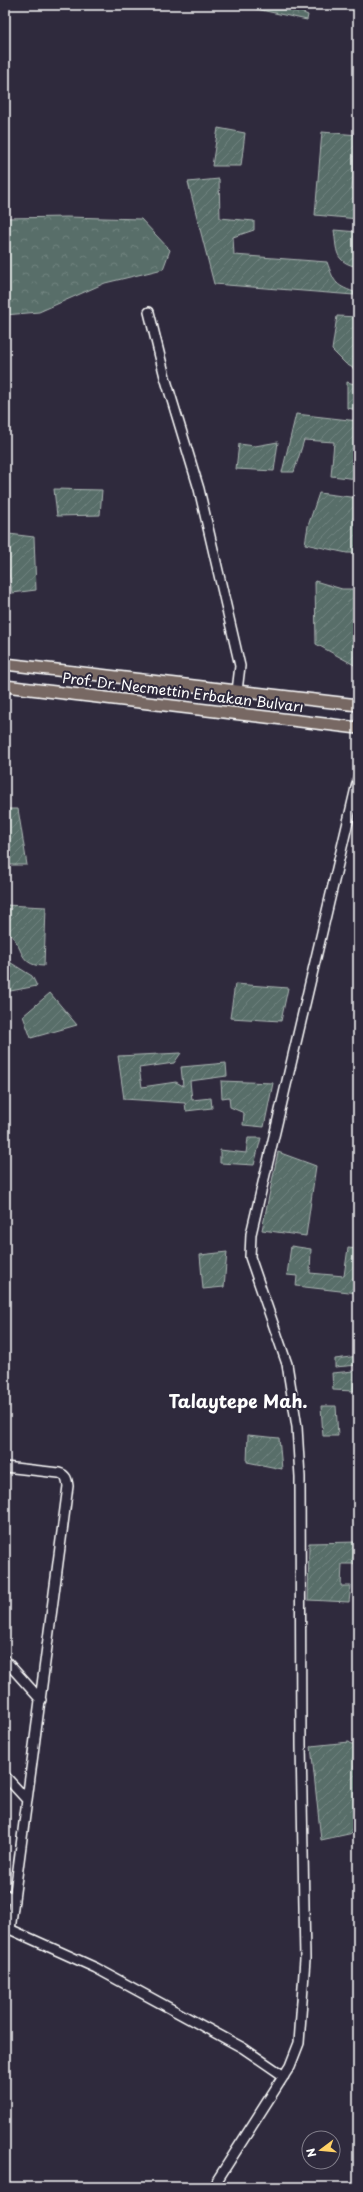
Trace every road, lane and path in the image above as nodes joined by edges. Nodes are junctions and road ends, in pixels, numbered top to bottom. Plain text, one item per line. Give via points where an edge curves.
1 (149, 312) dead end
2 (5, 664) edge
3 (5, 686) edge
4 (238, 691) junction
5 (358, 705) edge
6 (358, 728) edge
7 (358, 779) edge
8 (5, 1467) edge
9 (5, 1660) edge
10 (41, 1700) junction
11 (5, 1776) edge
12 (28, 1800) junction
13 (5, 1894) edge
14 (14, 1901) junction
15 (7, 1929) edge
16 (284, 2076) junction
17 (213, 2187) edge

1 - 4 street via 165,377 199,489 240,666
2 - 4 main road, Prof. Dr. Necmettin Erbakan Bulvarı
3 - 6 main road, Prof. Dr. Necmettin Erbakan Bulvarı
4 - 5 main road, Prof. Dr. Necmettin Erbakan Bulvarı
7 - 16 street via 251,1234 250,1257 287,1364 298,1427 300,1477 305,1959 299,2043
8 - 10 street via 59,1473 67,1479
9 - 10 street
10 - 12 street
11 - 12 street
12 - 14 street
13 - 14 street
14 - 15 street
15 - 16 street via 96,1968 243,2048
16 - 17 street

